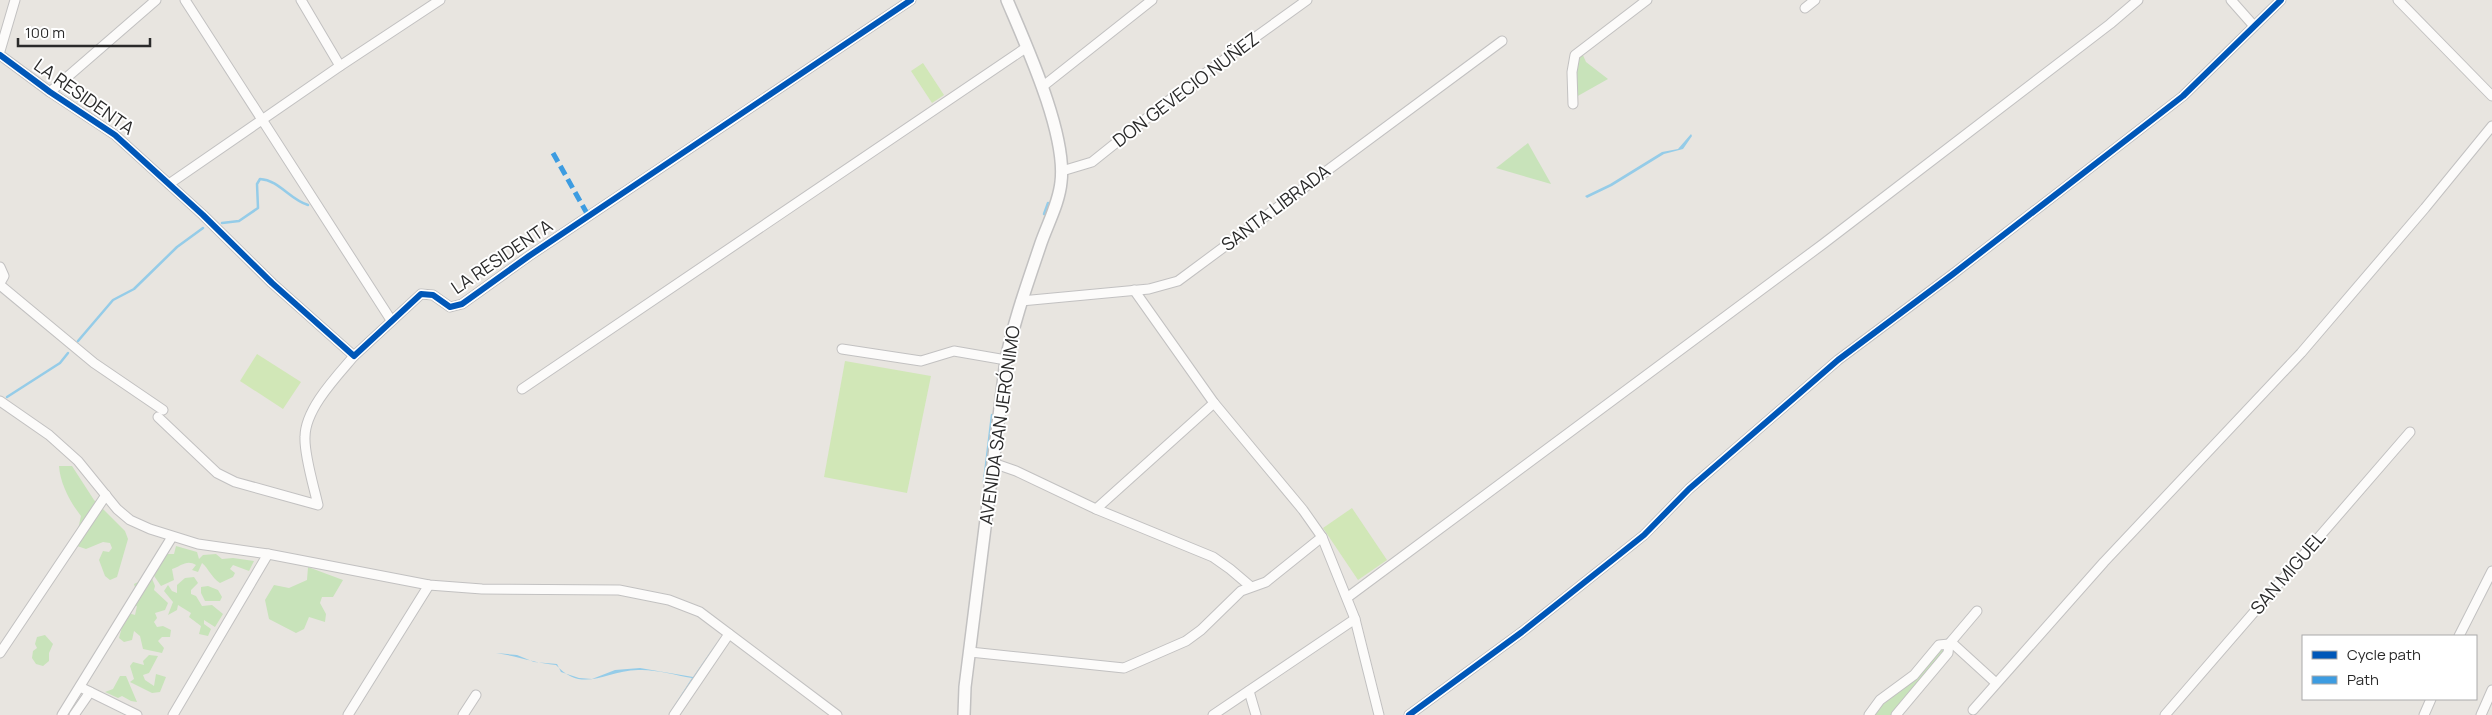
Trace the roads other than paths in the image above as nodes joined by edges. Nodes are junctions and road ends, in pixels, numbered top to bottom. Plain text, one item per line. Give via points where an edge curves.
1 (15, 0) edge
2 (156, 0) edge
3 (184, 0) edge
4 (301, 0) edge
5 (422, 0) edge
6 (440, 0) edge
7 (911, 0) edge
8 (1008, 0) edge
9 (1307, 0) edge
10 (1647, 0) edge
11 (1815, 0) edge
12 (2138, 0) edge
13 (2231, 0) edge
14 (2281, 0) edge
15 (1150, 1) edge
16 (2402, 2) edge
17 (428, 8) junction
18 (1805, 8) dead end
19 (2254, 26) junction
20 (1502, 41) dead end
21 (1027, 46) junction
22 (0, 51) edge
23 (0, 55) edge
24 (340, 66) junction
25 (1042, 87) junction
26 (50, 92) junction
27 (2492, 96) edge
28 (1573, 104) dead end
29 (262, 120) junction
30 (2492, 126) edge
31 (1062, 171) junction
32 (169, 184) junction
33 (0, 268) edge
34 (0, 284) edge
35 (1134, 290) junction
36 (1021, 301) junction
37 (391, 320) junction
38 (842, 348) dead end
39 (354, 356) junction
40 (1006, 360) junction
41 (522, 389) dead end
42 (0, 401) edge
43 (1214, 403) junction
44 (2410, 432) dead end
45 (993, 463) junction
46 (106, 496) junction
47 (1096, 509) junction
48 (172, 537) junction
49 (1322, 537) junction
50 (268, 554) junction
51 (2492, 571) edge
52 (429, 585) junction
53 (1250, 586) junction
54 (1348, 597) junction
55 (1977, 611) dead end
56 (1356, 619) junction
57 (729, 634) junction
58 (2460, 635) edge
59 (1950, 643) junction
60 (970, 652) junction
61 (0, 653) edge
62 (1996, 683) junction
63 (80, 687) junction
64 (2492, 690) edge
65 (1250, 691) junction
66 (90, 692) junction
67 (476, 695) dead end
68 (2431, 700) edge
69 (1973, 710) dead end
70 (62, 715) edge
71 (74, 715) edge
72 (137, 715) edge
73 (174, 715) edge
74 (348, 715) edge
75 (462, 715) edge
76 (674, 715) edge
77 (838, 715) edge
78 (964, 715) edge
79 (1213, 715) edge
80 (1256, 715) edge
81 (1379, 715) edge
82 (1409, 715) edge
83 (1869, 715) edge
84 (1896, 715) edge
85 (2165, 715) edge
86 (2424, 715) edge
87 (2482, 715) edge

1 - 22 street
2 - 26 street
3 - 29 street
4 - 24 street
5 - 17 street
6 - 17 street
7 - 37 street, LA RESIDENTA via 462,304 450,307 433,295 421,294
8 - 21 street, AVENIDA SAN JERÓNIMO
9 - 31 street, DON GEVECIO NUÑEZ via 1182,90 1092,162
10 - 28 street via 1576,55 1572,72
11 - 18 street
12 - 54 street via 1823,244
13 - 19 street
14 - 19 street
15 - 25 street
16 - 27 street
17 - 24 street
19 - 82 street via 2183,96 1838,360 1689,489 1644,535 1522,632
20 - 35 street, SANTA LIBRADA via 1178,281 1167,286
21 - 25 street, AVENIDA SAN JERÓNIMO
21 - 41 street
23 - 26 street, LA RESIDENTA
24 - 29 street
25 - 31 street, AVENIDA SAN JERÓNIMO via 1060,151
26 - 32 street, LA RESIDENTA via 114,134
29 - 32 street
29 - 37 street
30 - 62 street via 2306,347 2104,562
31 - 36 street, AVENIDA SAN JERÓNIMO via 1058,196
32 - 39 street, LA RESIDENTA via 272,284
33 - 34 street via 4,276
34 - 39 street via 94,363 160,413 217,473 235,482 318,505 304,438 307,423 333,381
35 - 36 street, SANTA LIBRADA
35 - 43 street
36 - 40 street, AVENIDA SAN JERÓNIMO
37 - 39 street, LA RESIDENTA
38 - 40 street via 914,360 930,359 954,351
40 - 45 street, AVENIDA SAN JERÓNIMO
42 - 46 street via 56,441 78,461
43 - 47 street
43 - 49 street
44 - 85 street, SAN MIGUEL
45 - 47 street
45 - 60 street, AVENIDA SAN JERÓNIMO
46 - 48 street via 130,520
46 - 61 street
47 - 53 street via 1213,557
48 - 50 street
48 - 63 street
49 - 53 street via 1266,582
49 - 54 street
50 - 52 street
50 - 73 street
51 - 58 street
52 - 57 street via 633,592 685,605
52 - 74 street
53 - 60 street via 1186,642 1124,668
54 - 56 street
55 - 59 street
56 - 65 street
56 - 81 street
57 - 76 street
57 - 77 street
59 - 62 street
59 - 83 street via 1939,646 1914,675 1880,700
59 - 84 street via 1948,653
60 - 78 street, AVENIDA SAN JERÓNIMO
62 - 69 street
63 - 66 street
63 - 70 street
64 - 87 street
65 - 79 street
65 - 80 street
66 - 71 street
66 - 72 street
67 - 75 street
68 - 86 street

